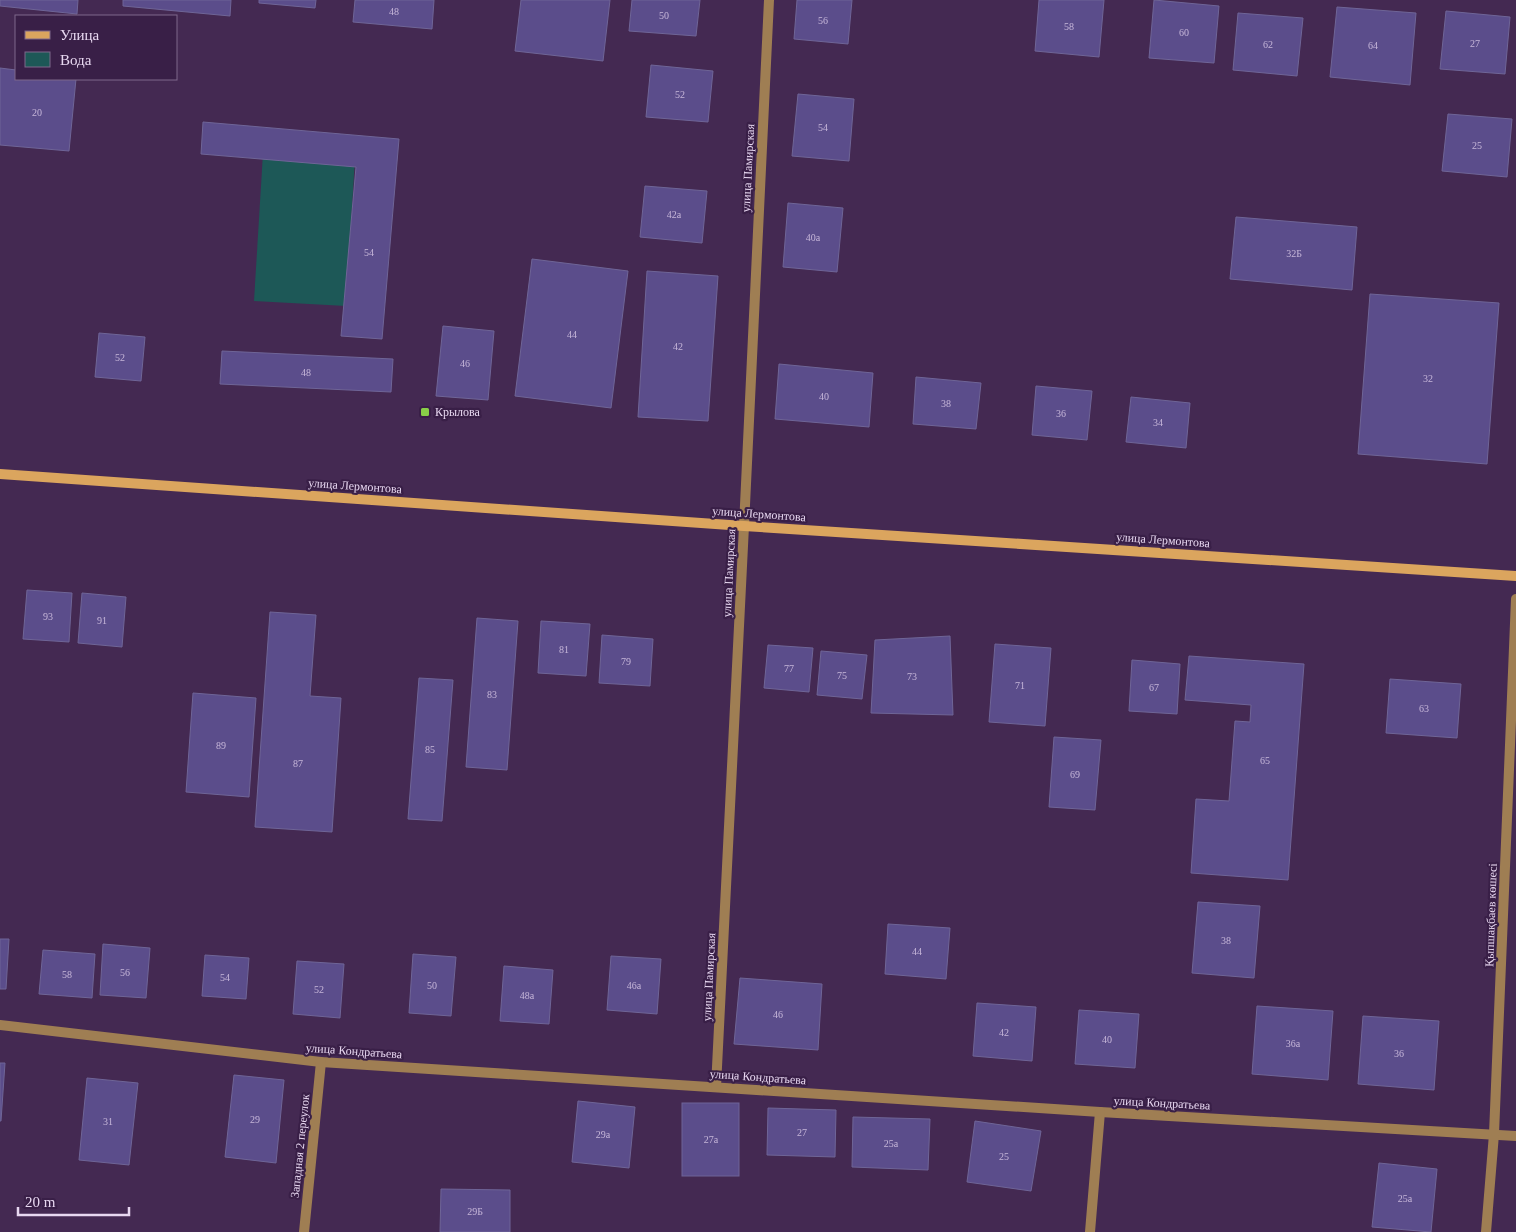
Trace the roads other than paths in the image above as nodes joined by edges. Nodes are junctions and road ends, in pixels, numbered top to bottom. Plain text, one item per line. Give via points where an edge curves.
1 (769, 0) edge
2 (0, 474) edge
3 (744, 526) junction
4 (1516, 576) edge
5 (1516, 599) edge
6 (0, 1025) edge
7 (321, 1062) junction
8 (716, 1087) junction
9 (1100, 1112) junction
10 (1494, 1134) junction
11 (1516, 1136) edge
12 (304, 1232) edge
13 (1090, 1232) edge
14 (1486, 1232) edge

1 - 3 street, улица Памирская
2 - 3 main road, улица Лермонтова
3 - 4 main road, улица Лермонтова
3 - 8 street, улица Памирская
5 - 10 street, Қыпшақбаев көшесі
6 - 7 street, улица Кондратьева
7 - 8 street, улица Кондратьева
7 - 12 street, Западная 2 переулок
8 - 9 street, улица Кондратьева
9 - 10 street, улица Кондратьева
9 - 13 street
10 - 11 street, улица Кондратьева
10 - 14 street, Қыпшақбаев көшесі

